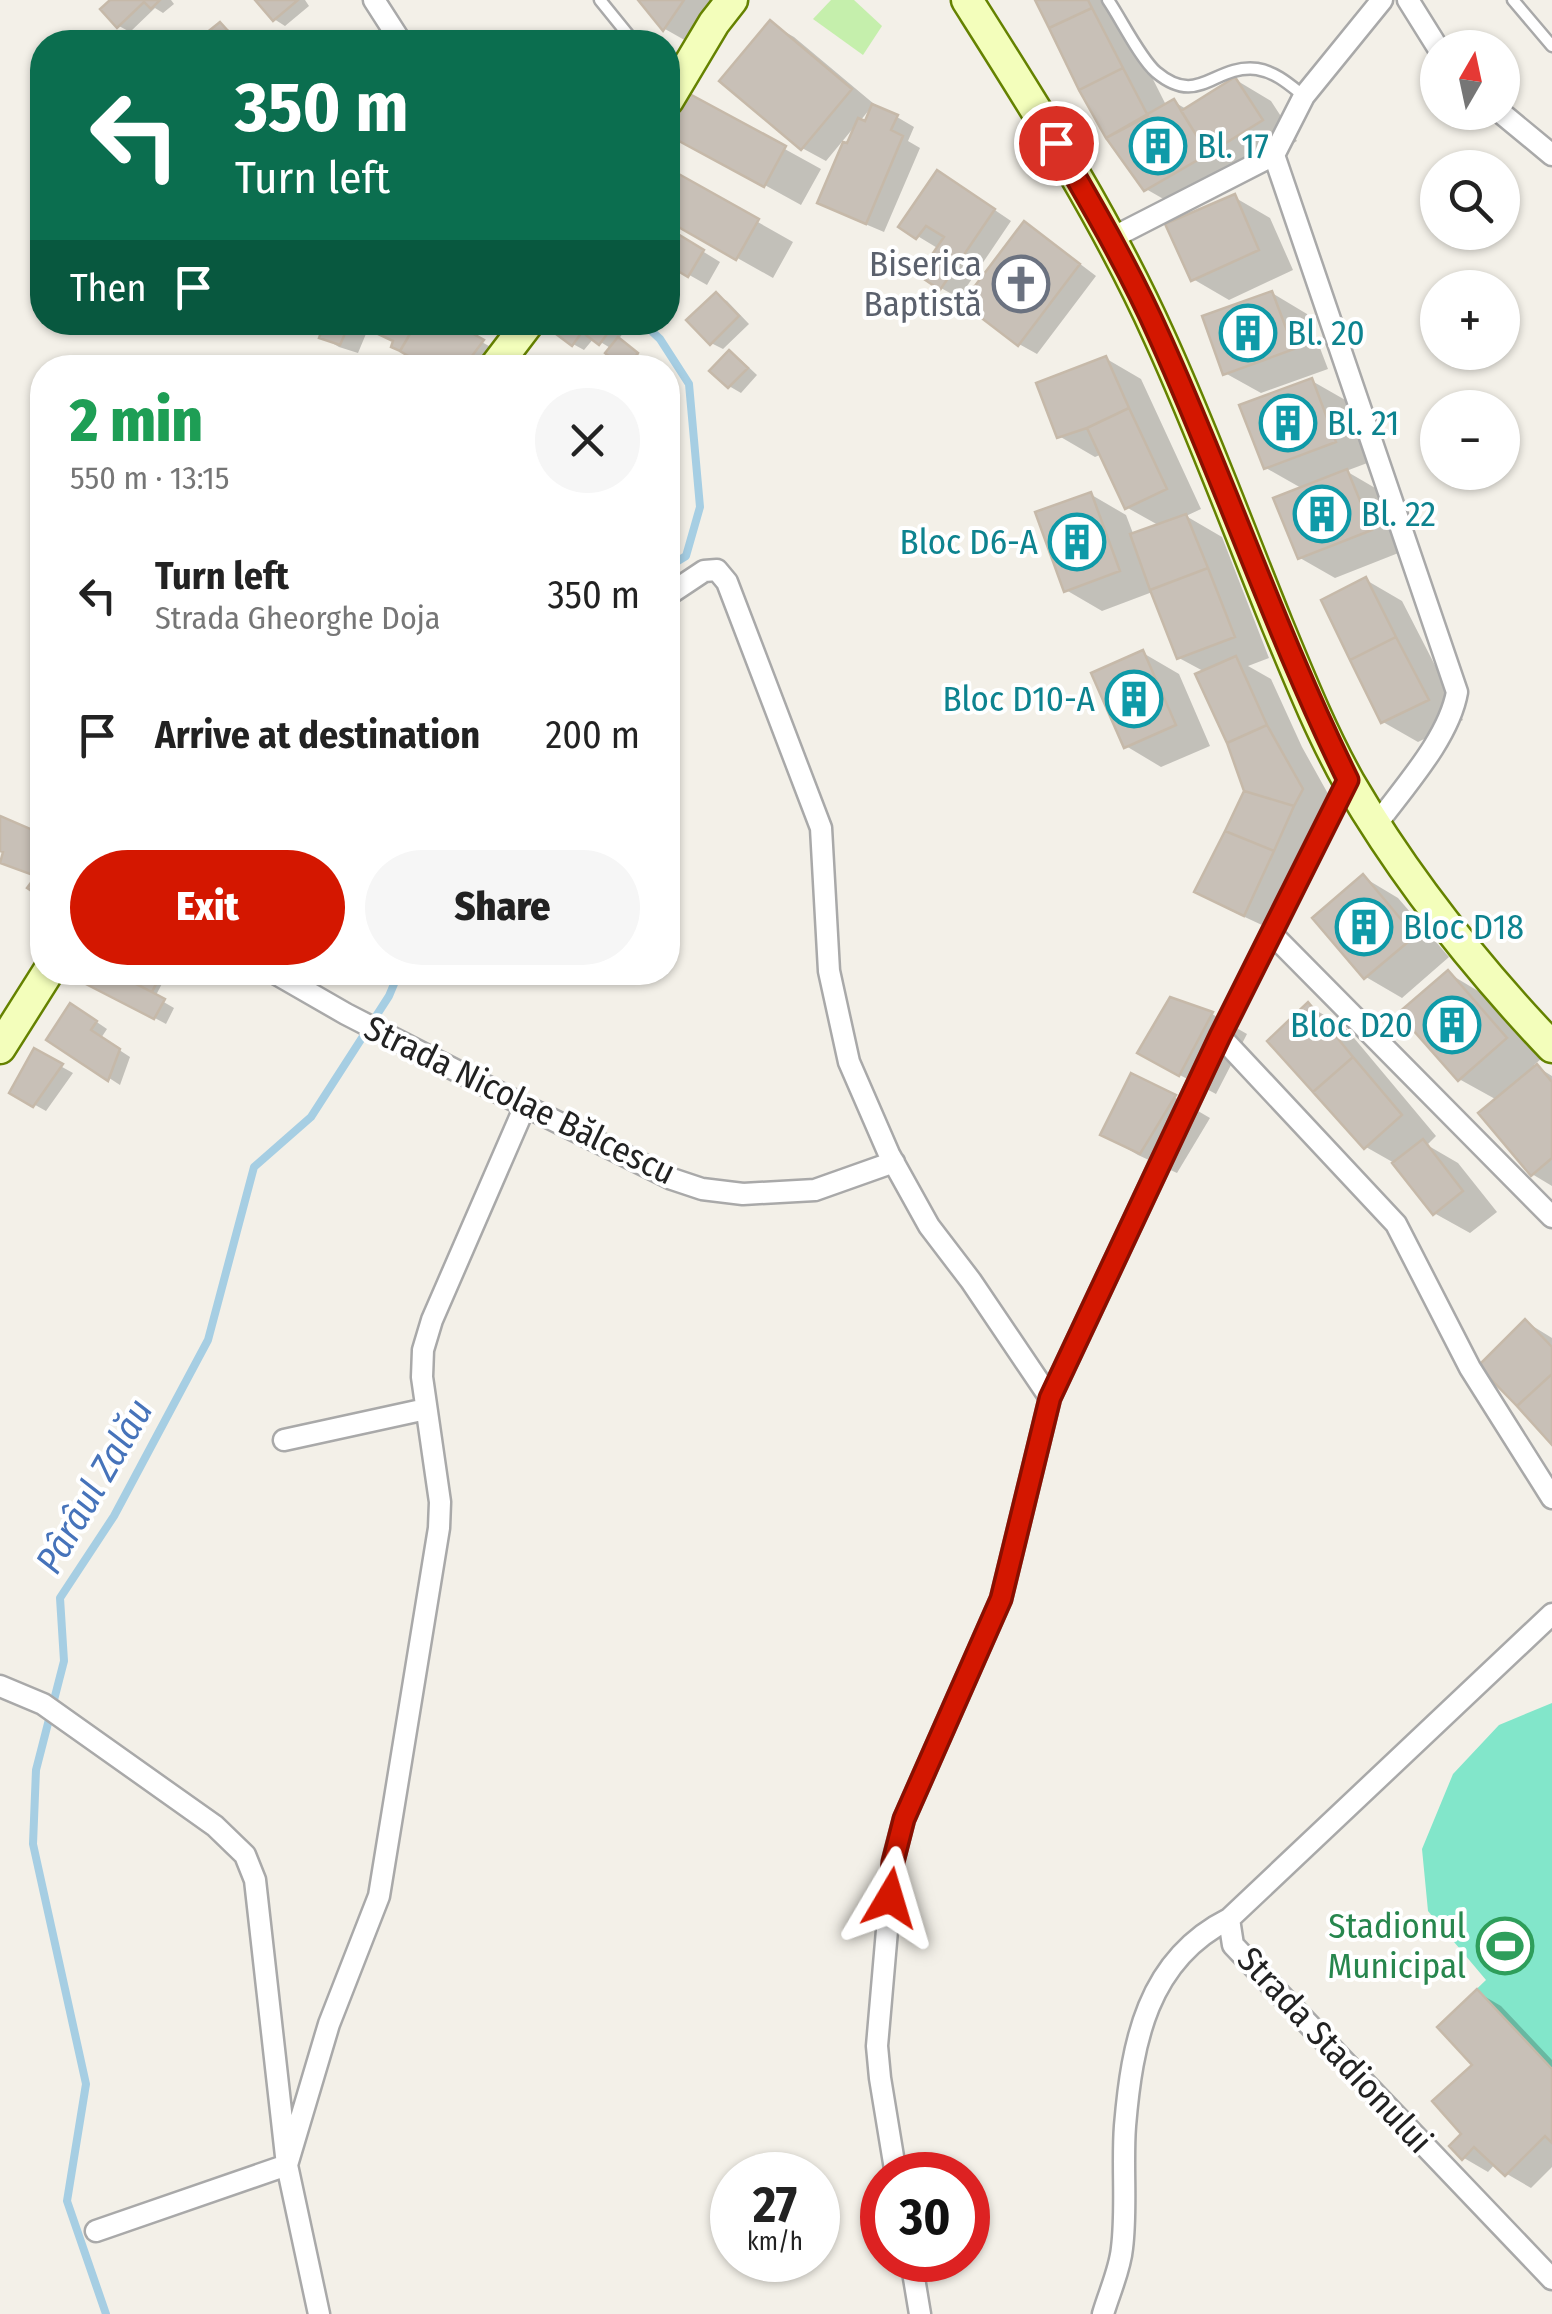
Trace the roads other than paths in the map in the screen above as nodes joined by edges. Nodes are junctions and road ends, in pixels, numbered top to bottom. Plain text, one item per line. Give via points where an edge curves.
1 (374, 0) edge
2 (600, 0) edge
3 (732, 0) edge
4 (967, 0) edge
5 (1108, 0) edge
6 (1382, 0) edge
7 (1408, 0) edge
8 (1514, 0) edge
9 (394, 30) edge
10 (624, 30) edge
11 (1427, 30) edge
12 (1552, 46) edge
13 (680, 75) edge
14 (1304, 96) junction
15 (1520, 129) edge
16 (1274, 155) junction
17 (1552, 155) edge
18 (1112, 238) junction
19 (520, 335) edge
20 (504, 355) edge
21 (680, 587) edge
22 (1348, 780) junction
23 (1376, 825) junction
24 (1272, 934) junction
25 (40, 985) edge
26 (295, 985) edge
27 (1220, 1036) junction
28 (1552, 1047) edge
29 (0, 1048) edge
30 (526, 1106) junction
31 (894, 1162) junction
32 (1552, 1217) edge
33 (1050, 1398) junction
34 (426, 1408) junction
35 (284, 1440) dead end
36 (1552, 1498) edge
37 (1552, 1614) edge
38 (0, 1686) edge
39 (1229, 1919) junction
40 (892, 2152) edge
41 (287, 2165) junction
42 (96, 2232) dead end
43 (1552, 2279) edge
44 (914, 2282) edge
45 (318, 2314) edge
46 (920, 2314) edge
47 (1102, 2314) edge

1 - 9 street
2 - 10 lane
3 - 13 main road
4 - 18 main road
5 - 14 lane via 1152,69 1172,84 1188,89 1239,69 1260,69
6 - 14 street
7 - 11 street
8 - 12 lane
14 - 16 street
15 - 17 street
16 - 18 street
16 - 23 street via 1457,692 1440,738
18 - 22 main road
19 - 20 main road
21 - 31 street via 704,571 718,570 727,582 822,828 829,971 849,1062
22 - 23 main road
22 - 24 street
23 - 28 main road via 1472,955
24 - 27 street
24 - 32 street
25 - 29 main road
26 - 30 street, Strada Nicolae Bălcescu
27 - 33 street
27 - 36 street via 1396,1224 1470,1368
30 - 31 street, Strada Nicolae Bălcescu via 702,1189 814,1190
30 - 34 street via 432,1320 423,1350
31 - 33 street via 929,1226
33 - 40 street via 1001,1599 904,1819 893,1862 877,2046
34 - 35 street
34 - 41 street via 438,1528 378,1896 329,2024
37 - 39 street, Strada Stadionului
38 - 41 street via 43,1704 215,1826 244,1855 255,1880
39 - 43 street, Strada Stadionului via 1234,1945
39 - 47 street via 1176,1961 1139,2030 1125,2126 1122,2250
41 - 42 street
41 - 45 street
44 - 46 street

